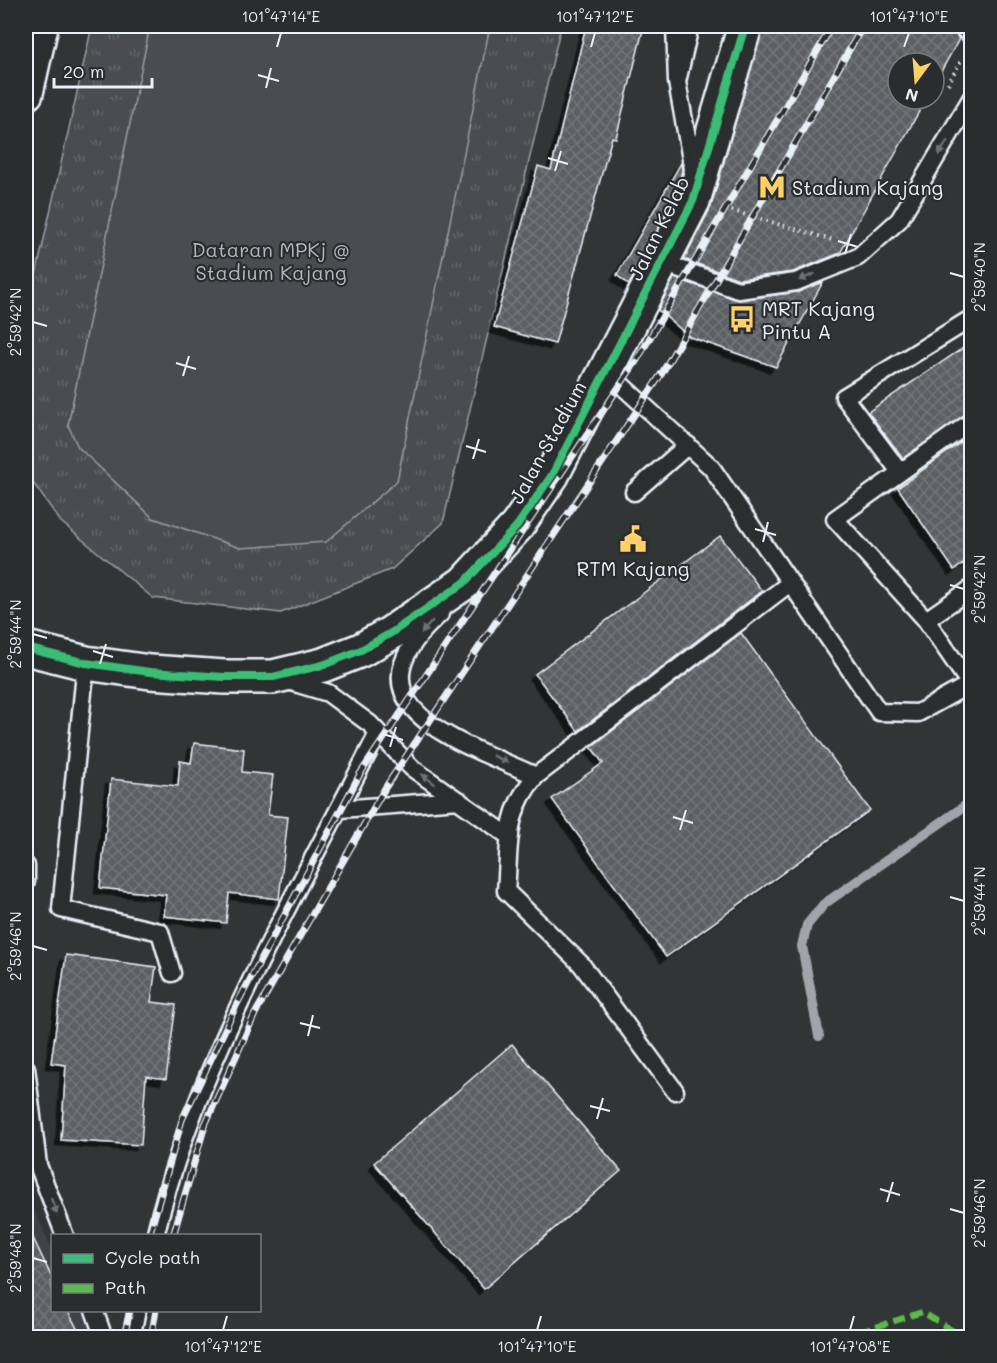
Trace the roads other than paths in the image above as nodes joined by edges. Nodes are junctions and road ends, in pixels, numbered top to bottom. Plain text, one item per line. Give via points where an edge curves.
1 (41, 26) edge
2 (675, 26) edge
3 (690, 26) edge
4 (745, 26) edge
5 (962, 26) edge
6 (972, 36) edge
7 (677, 82) junction
8 (26, 93) edge
9 (972, 97) edge
10 (972, 116) edge
11 (956, 125) junction
12 (695, 196) junction
13 (661, 262) junction
14 (972, 318) edge
15 (605, 370) junction
16 (972, 421) edge
17 (688, 445) junction
18 (900, 472) junction
19 (634, 492) dead end
20 (464, 583) junction
21 (790, 583) junction
22 (972, 588) edge
23 (926, 620) junction
24 (26, 648) edge
25 (86, 663) junction
26 (273, 676) junction
27 (378, 733) junction
28 (536, 776) junction
29 (459, 800) junction
30 (340, 809) junction
31 (510, 837) junction
32 (26, 866) edge
33 (26, 882) edge
34 (172, 973) dead end
35 (26, 1068) edge
36 (675, 1091) dead end
37 (64, 1234) edge
38 (156, 1234) edge
39 (94, 1312) edge
40 (137, 1312) edge
41 (104, 1338) edge
42 (130, 1338) edge

1 - 8 street
2 - 7 lane
3 - 7 lane
4 - 12 street, Jalan Kelab
5 - 6 lane
7 - 12 lane
9 - 11 lane
10 - 11 lane
11 -> 13 lane via 898,220 858,257 795,282 738,290
12 - 13 street, Jalan Kelab
13 - 15 street, Jalan Kelab
14 - 18 lane via 844,397
15 - 17 lane
15 - 20 street, Jalan Stadium via 552,475 517,526
16 - 18 lane
17 - 19 lane
17 - 21 lane via 711,467
18 - 23 lane via 835,519
20 - 26 street, Jalan Stadium via 361,650
20 -> 28 lane via 406,656 398,678 406,703 438,731
21 - 23 lane via 879,712 918,713 970,684
21 - 28 lane
22 - 23 lane
24 - 25 street, Jalan Stadium
25 - 26 street, Jalan Stadium via 150,672
25 - 34 lane via 62,909 160,932
26 - 27 lane via 327,693
29 -> 27 lane via 412,768
27 - 30 lane
28 - 31 lane via 512,814
29 - 30 lane
29 - 31 lane
30 - 38 lane via 228,1030 181,1148
31 - 36 lane via 506,891 581,964
32 - 33 lane
35 -> 37 lane via 38,1165
39 - 41 lane
40 - 42 lane

